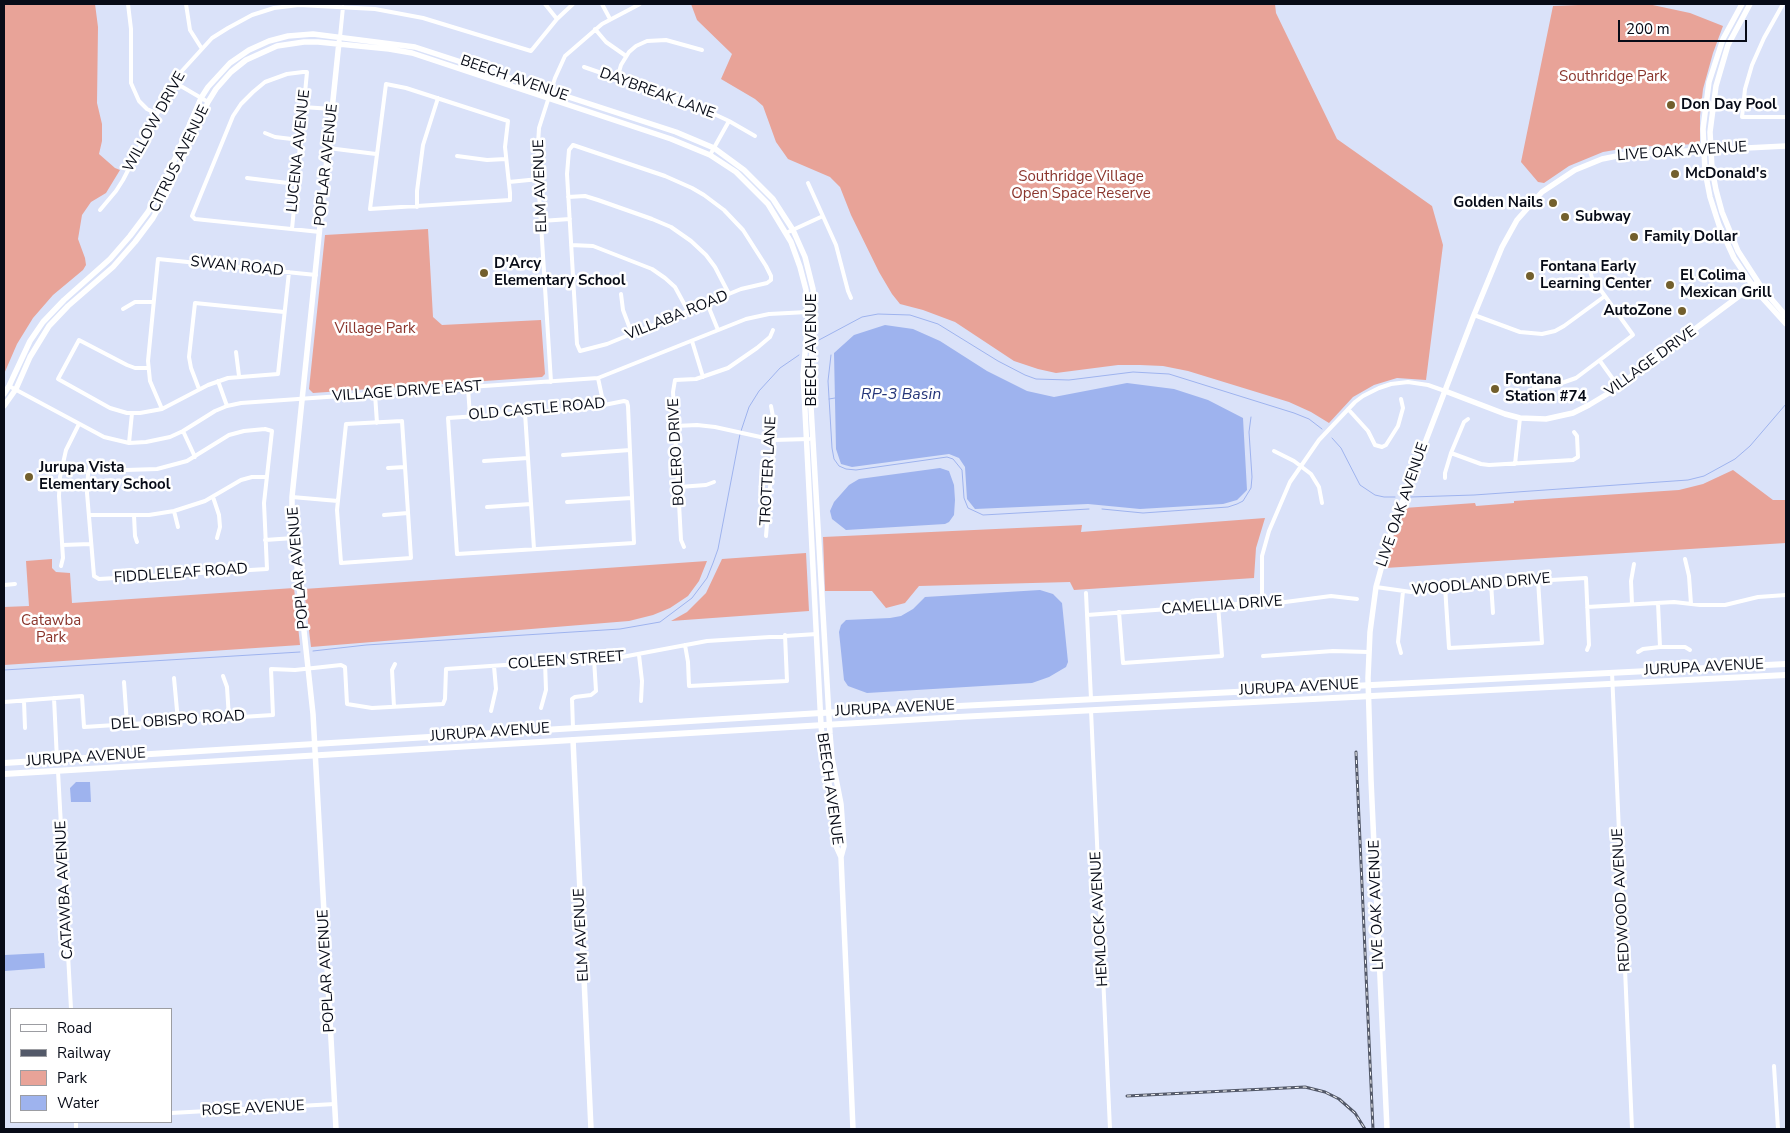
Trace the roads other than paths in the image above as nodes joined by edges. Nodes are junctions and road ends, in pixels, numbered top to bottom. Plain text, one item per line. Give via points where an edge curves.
1 (128, 4) edge
2 (186, 4) edge
3 (314, 4) edge
4 (545, 4) edge
5 (573, 4) edge
6 (602, 4) edge
7 (640, 4) edge
8 (1742, 4) edge
9 (1750, 4) edge
10 (1784, 5) edge
11 (343, 8) junction
12 (557, 19) junction
13 (610, 19) junction
14 (595, 29) junction
15 (340, 37) junction
16 (339, 44) junction
17 (202, 49) junction
18 (702, 50) dead end
19 (626, 56) junction
20 (584, 67) dead end
21 (617, 79) junction
22 (174, 82) junction
23 (551, 91) junction
24 (201, 98) junction
25 (438, 98) junction
26 (549, 98) junction
27 (208, 102) junction
28 (303, 107) junction
29 (332, 109) junction
30 (157, 114) junction
31 (1786, 117) edge
32 (730, 121) junction
33 (265, 133) dead end
34 (755, 136) dead end
35 (300, 140) junction
36 (1786, 146) edge
37 (328, 148) junction
38 (714, 148) junction
39 (1704, 150) junction
40 (1711, 150) junction
41 (376, 154) junction
42 (710, 155) junction
43 (457, 156) dead end
44 (506, 159) junction
45 (246, 178) dead end
46 (539, 179) junction
47 (509, 182) junction
48 (808, 183) dead end
49 (296, 184) junction
50 (568, 197) junction
51 (417, 207) junction
52 (100, 210) dead end
53 (823, 216) junction
54 (570, 219) junction
55 (541, 221) junction
56 (292, 229) junction
57 (793, 230) junction
58 (320, 232) junction
59 (786, 233) junction
60 (572, 245) junction
61 (1590, 271) dead end
62 (289, 272) junction
63 (316, 275) junction
64 (1758, 282) junction
65 (1752, 286) junction
66 (621, 294) dead end
67 (729, 294) junction
68 (1605, 296) junction
69 (851, 298) dead end
70 (153, 302) junction
71 (707, 303) junction
72 (122, 309) dead end
73 (688, 311) junction
74 (284, 312) junction
75 (811, 312) junction
76 (1474, 315) junction
77 (1786, 316) edge
78 (1786, 324) edge
79 (718, 330) junction
80 (773, 330) dead end
81 (632, 334) junction
82 (692, 341) junction
83 (236, 352) dead end
84 (1600, 361) junction
85 (148, 368) junction
86 (239, 376) junction
87 (703, 377) junction
88 (598, 378) junction
89 (218, 381) junction
90 (551, 382) junction
91 (9, 386) junction
92 (1618, 386) junction
93 (1534, 387) dead end
94 (468, 388) junction
95 (16, 389) junction
96 (199, 389) junction
97 (1445, 391) junction
98 (4, 394) edge
99 (375, 394) junction
100 (303, 399) junction
101 (1401, 399) dead end
102 (4, 406) edge
103 (226, 406) junction
104 (604, 406) junction
105 (771, 406) dead end
106 (162, 409) junction
107 (1348, 409) junction
108 (132, 413) junction
109 (525, 413) junction
110 (470, 416) junction
111 (1520, 418) junction
112 (1468, 419) dead end
113 (377, 422) junction
114 (79, 424) junction
115 (675, 426) junction
116 (183, 431) junction
117 (1574, 432) dead end
118 (810, 438) junction
119 (774, 440) junction
120 (129, 443) junction
121 (630, 450) junction
122 (1274, 451) dead end
123 (1451, 453) junction
124 (563, 455) dead end
125 (195, 457) junction
126 (528, 458) junction
127 (484, 461) dead end
128 (1515, 464) junction
129 (1301, 465) junction
130 (405, 467) junction
131 (388, 468) dead end
132 (266, 477) junction
133 (1446, 478) dead end
134 (714, 482) dead end
135 (678, 487) junction
136 (213, 497) junction
137 (292, 497) junction
138 (632, 498) junction
139 (338, 502) junction
140 (567, 502) dead end
141 (1322, 502) dead end
142 (531, 504) junction
143 (487, 507) dead end
144 (174, 511) junction
145 (408, 513) junction
146 (89, 515) junction
147 (134, 515) junction
148 (384, 515) dead end
149 (178, 527) dead end
150 (766, 536) dead end
151 (217, 538) dead end
152 (294, 538) junction
153 (265, 540) junction
154 (137, 542) dead end
155 (91, 544) junction
156 (62, 546) junction
157 (684, 547) dead end
158 (534, 549) junction
159 (1685, 559) dead end
160 (1634, 564) dead end
161 (60, 566) dead end
162 (1538, 580) junction
163 (1492, 583) junction
164 (15, 584) dead end
165 (4, 585) edge
166 (1445, 586) junction
167 (1376, 587) junction
168 (1403, 591) junction
169 (1086, 593) dead end
170 (1786, 595) edge
171 (1357, 599) dead end
172 (1658, 603) junction
173 (1262, 604) junction
174 (1632, 604) junction
175 (1691, 604) junction
176 (1218, 605) junction
177 (1587, 607) junction
178 (1119, 612) junction
179 (1494, 613) dead end
180 (1087, 615) junction
181 (817, 634) junction
182 (784, 635) junction
183 (685, 645) junction
184 (1660, 648) junction
185 (1587, 650) dead end
186 (1690, 650) dead end
187 (1368, 652) junction
188 (1638, 652) dead end
189 (1401, 653) dead end
190 (639, 655) junction
191 (1263, 656) dead end
192 (594, 659) junction
193 (545, 662) junction
194 (395, 664) dead end
195 (1786, 664) edge
196 (494, 666) junction
197 (308, 668) junction
198 (1612, 672) junction
199 (1786, 675) edge
200 (223, 676) dead end
201 (174, 678) dead end
202 (124, 682) dead end
203 (1612, 684) junction
204 (1369, 685) junction
205 (1370, 696) junction
206 (54, 698) junction
207 (1091, 699) junction
208 (24, 701) junction
209 (4, 702) edge
210 (642, 702) dead end
211 (394, 707) junction
212 (541, 708) dead end
213 (1090, 710) junction
214 (491, 711) dead end
215 (829, 712) junction
216 (821, 713) junction
217 (229, 718) junction
218 (178, 721) junction
219 (127, 724) junction
220 (829, 724) junction
221 (821, 725) junction
222 (25, 728) dead end
223 (574, 728) junction
224 (573, 740) junction
225 (314, 744) junction
226 (314, 755) junction
227 (57, 760) junction
228 (4, 764) edge
229 (58, 771) junction
230 (4, 774) edge
231 (840, 857) junction
232 (71, 1008) edge
233 (1774, 1066) dead end
234 (334, 1104) junction
235 (172, 1113) edge
236 (336, 1129) edge
237 (591, 1129) edge
238 (853, 1129) edge
239 (1110, 1129) edge
240 (1387, 1129) edge
241 (1632, 1129) edge
242 (1778, 1129) edge

1 - 30 street via 132,83 139,101
2 - 17 street via 190,30
3 - 11 street, WILLOW DRIVE
3 - 17 street, WILLOW DRIVE via 274,8 252,15 222,31
4 - 12 street
5 - 12 street
6 - 13 street
7 - 13 street, ELM AVENUE
8 - 39 street via 1725,35 1712,73 1705,113
9 - 40 street via 1722,62 1713,104
10 - 31 street via 1752,65 1742,117
11 - 12 street, WILLOW DRIVE via 387,9 530,51
11 - 15 street, POPLAR AVENUE
13 - 14 street, ELM AVENUE
14 - 19 street via 606,42
14 - 23 street, ELM AVENUE via 565,56
15 - 16 street, POPLAR AVENUE
15 - 23 street, BEECH AVENUE via 415,47
15 - 24 street, CITRUS AVENUE via 296,35 259,45 230,62
16 - 26 street, BEECH AVENUE via 412,53
16 - 27 street, CITRUS AVENUE via 304,42 264,50 231,72
16 - 29 street, POPLAR AVENUE
17 - 22 street, WILLOW DRIVE
18 - 19 street via 656,39 640,44
19 - 21 street
20 - 21 street, DAYBREAK LANE
21 - 32 street, DAYBREAK LANE via 697,106
22 - 24 street
22 - 30 street, WILLOW DRIVE
23 - 26 street, ELM AVENUE
23 - 38 street, BEECH AVENUE via 676,132
24 - 27 street
24 - 91 street, CITRUS AVENUE via 148,212 110,260 43,322 30,341
25 - 41 street via 386,84
25 - 44 street via 508,121
25 - 51 street via 423,145
26 - 42 street, BEECH AVENUE via 672,138
26 - 46 street, ELM AVENUE via 538,134
27 - 95 street, CITRUS AVENUE via 153,218 119,260 49,326
28 - 29 street
28 - 35 street, LUCENA AVENUE
28 - 56 street, LUCENA AVENUE via 307,72 287,74 255,89 233,116 192,212 192,218
29 - 37 street, POPLAR AVENUE
30 - 52 street, WILLOW DRIVE via 116,191
32 - 34 street, DAYBREAK LANE
32 - 38 street
33 - 35 street
35 - 49 street, LUCENA AVENUE
36 - 40 street, LIVE OAK AVENUE
37 - 41 street
37 - 58 street, POPLAR AVENUE
38 - 42 street
38 - 57 street, BEECH AVENUE via 759,184
39 - 40 street, LIVE OAK AVENUE
39 - 65 street via 1707,184 1719,225 1734,258
39 - 76 street, LIVE OAK AVENUE via 1612,156 1587,164 1553,184 1533,201 1513,227
40 - 64 street via 1716,190 1726,222 1738,250
41 - 51 street via 370,209
42 - 59 street, BEECH AVENUE via 752,187 768,204
43 - 44 street
44 - 47 street
45 - 49 street
46 - 47 street
46 - 55 street, ELM AVENUE
47 - 51 street via 510,200
48 - 53 street
49 - 56 street, LUCENA AVENUE
50 - 54 street
50 - 67 street via 585,196 671,228 692,241 706,255
50 - 67 street, VILLABA ROAD via 567,160 573,145 673,179 704,195 743,230 758,250 772,279
53 - 57 street
53 - 69 street via 836,245
54 - 55 street
54 - 60 street
55 - 90 street, ELM AVENUE
56 - 58 street
57 - 59 street
57 - 75 street, BEECH AVENUE via 809,272
58 - 63 street, POPLAR AVENUE
59 - 75 street, BEECH AVENUE via 800,267
60 - 73 street via 593,246 652,269 675,288
60 - 81 street, VILLABA ROAD via 580,351
61 - 68 street
62 - 63 street, SWAN ROAD
62 - 70 street, SWAN ROAD via 158,259
62 - 74 street
63 - 100 street, POPLAR AVENUE
64 - 65 street, VILLAGE DRIVE
64 - 77 street
65 - 78 street
65 - 92 street, VILLAGE DRIVE
66 - 81 street
67 - 71 street, VILLABA ROAD
68 - 76 street via 1564,326 1542,334 1520,332
68 - 84 street via 1633,336
70 - 72 street via 135,302
70 - 85 street
71 - 73 street, VILLABA ROAD
71 - 79 street
73 - 81 street, VILLABA ROAD
74 - 86 street via 278,374
74 - 96 street via 194,303 190,357
75 - 79 street, VILLAGE DRIVE EAST via 756,316
75 - 118 street, BEECH AVENUE via 814,336 810,373
76 - 97 street, LIVE OAK AVENUE
79 - 82 street, VILLAGE DRIVE EAST
80 - 87 street, BOLERO DRIVE via 770,337 743,359
82 - 87 street
82 - 88 street, VILLAGE DRIVE EAST
83 - 86 street
84 - 92 street
84 - 93 street via 1565,383
85 - 106 street
85 - 108 street via 126,366 79,340 58,379 110,408
86 - 89 street
87 - 115 street, BOLERO DRIVE via 675,380
88 - 90 street, VILLAGE DRIVE EAST
88 - 104 street
89 - 96 street
89 - 103 street
90 - 94 street, VILLAGE DRIVE EAST
91 - 95 street, VILLAGE DRIVE EAST
91 - 98 street, CITRUS AVENUE
92 - 111 street, VILLAGE DRIVE via 1573,413 1546,419
94 - 99 street, VILLAGE DRIVE EAST
94 - 110 street
95 - 102 street, CITRUS AVENUE
95 - 114 street, VILLAGE DRIVE EAST
96 - 106 street
97 - 107 street, VILLAGE DRIVE via 1417,383 1391,384 1363,396
97 - 111 street, VILLAGE DRIVE
97 - 167 street, LIVE OAK AVENUE via 1385,549
99 - 100 street, VILLAGE DRIVE EAST
99 - 113 street
100 - 103 street, VILLAGE DRIVE EAST
100 - 137 street, POPLAR AVENUE
101 - 107 street via 1398,426 1382,447 1375,445 1368,430
103 - 116 street, VILLAGE DRIVE EAST
104 - 109 street, OLD CASTLE ROAD
104 - 121 street, OLD CASTLE ROAD via 627,402
105 - 119 street, TROTTER LANE
106 - 108 street
107 - 129 street, VILLAGE DRIVE
108 - 120 street
109 - 110 street, OLD CASTLE ROAD
109 - 126 street
110 - 158 street, OLD CASTLE ROAD via 448,418 457,554
111 - 128 street
112 - 123 street
113 - 130 street via 402,421
113 - 139 street via 346,424
114 - 120 street, VILLAGE DRIVE EAST via 104,437
114 - 156 street via 66,450 60,477
115 - 119 street via 706,426
115 - 135 street, BOLERO DRIVE
116 - 120 street, VILLAGE DRIVE EAST via 156,440
116 - 125 street
117 - 128 street via 1578,457 1573,460
118 - 119 street
118 - 181 street, BEECH AVENUE
118 - 215 street, BEECH AVENUE
119 - 150 street, TROTTER LANE
121 - 124 street
121 - 138 street
122 - 129 street
123 - 128 street via 1484,464
123 - 133 street
125 - 132 street via 234,433 272,431
125 - 146 street via 151,470 126,470 92,463 88,482
126 - 127 street
126 - 142 street
129 - 141 street via 1315,480
129 - 173 street, VILLAGE DRIVE via 1281,500 1264,544
130 - 131 street
130 - 145 street
132 - 136 street via 241,480
132 - 153 street
134 - 135 street
135 - 157 street, BOLERO DRIVE
136 - 144 street
136 - 151 street via 220,515
137 - 139 street
137 - 152 street, POPLAR AVENUE
138 - 140 street
138 - 158 street via 634,543
139 - 145 street via 341,563 411,558
142 - 143 street
142 - 158 street
144 - 147 street
144 - 149 street
145 - 148 street
146 - 147 street
146 - 155 street
147 - 154 street
152 - 153 street
152 - 197 street, POPLAR AVENUE
153 - 155 street, FIDDLELEAF ROAD via 266,569 99,579 93,575
155 - 156 street
156 - 161 street
159 - 175 street
160 - 174 street
162 - 163 street, WOODLAND DRIVE
162 - 166 street via 1542,643 1449,648
162 - 177 street, WOODLAND DRIVE via 1586,578
163 - 166 street, WOODLAND DRIVE
163 - 179 street
164 - 165 street
166 - 168 street, WOODLAND DRIVE
167 - 168 street, WOODLAND DRIVE
167 - 187 street, LIVE OAK AVENUE
168 - 189 street via 1398,642
169 - 180 street
170 - 175 street via 1758,597 1725,605
171 - 173 street, CAMELLIA DRIVE via 1331,596
172 - 174 street
172 - 175 street
172 - 184 street
173 - 176 street, CAMELLIA DRIVE
174 - 177 street
176 - 178 street, CAMELLIA DRIVE
176 - 178 street via 1222,656 1123,663
177 - 185 street
178 - 180 street, CAMELLIA DRIVE
180 - 207 street
181 - 182 street, COLEEN STREET
181 - 216 street, BEECH AVENUE
182 - 183 street, COLEEN STREET
182 - 183 street via 788,682 689,686
183 - 190 street, COLEEN STREET
184 - 186 street via 1685,647
184 - 188 street via 1643,648
187 - 191 street
187 - 204 street, LIVE OAK AVENUE
190 - 192 street, COLEEN STREET
190 - 210 street
192 - 193 street, COLEEN STREET
192 - 223 street via 596,690 590,695 572,699
193 - 196 street, COLEEN STREET
193 - 212 street via 546,690
194 - 211 street via 392,670
195 - 198 main road, JURUPA AVENUE
196 - 211 street, COLEEN STREET via 446,669 443,704
196 - 214 street via 496,689
197 - 211 street, COLEEN STREET via 345,667 347,704 367,708
197 - 217 street, DEL OBISPO ROAD via 271,669 273,715
197 - 225 street, POPLAR AVENUE
198 - 203 street, REDWOOD AVENUE
198 - 204 main road, JURUPA AVENUE
199 - 203 main road, JURUPA AVENUE
200 - 217 street
201 - 218 street
202 - 219 street
203 - 205 main road, JURUPA AVENUE
203 - 241 street, REDWOOD AVENUE
204 - 205 street, LIVE OAK AVENUE
204 - 207 main road, JURUPA AVENUE
205 - 213 main road, JURUPA AVENUE
205 - 240 street, LIVE OAK AVENUE
206 - 208 street
206 - 219 street, DEL OBISPO ROAD via 82,696 84,727
206 - 227 street
207 - 215 main road, JURUPA AVENUE
208 - 209 street
208 - 222 street
213 - 220 main road, JURUPA AVENUE
213 - 239 street, HEMLOCK AVENUE
215 - 216 main road, JURUPA AVENUE
215 - 220 street, BEECH AVENUE
216 - 221 street, BEECH AVENUE
216 - 223 main road, JURUPA AVENUE
217 - 218 street, DEL OBISPO ROAD
218 - 219 street, DEL OBISPO ROAD
220 - 221 main road, JURUPA AVENUE
220 - 231 street, BEECH AVENUE via 841,804 844,846
221 - 224 main road, JURUPA AVENUE
221 - 231 street, BEECH AVENUE
223 - 225 main road, JURUPA AVENUE
224 - 226 main road, JURUPA AVENUE
224 - 237 street, ELM AVENUE
225 - 226 street, POPLAR AVENUE
225 - 227 main road, JURUPA AVENUE
226 - 229 main road, JURUPA AVENUE
226 - 234 street, POPLAR AVENUE
227 - 228 main road, JURUPA AVENUE
229 - 230 main road, JURUPA AVENUE
229 - 232 street, CATAWBA AVENUE
231 - 238 street, BEECH AVENUE
233 - 242 street
234 - 235 street, ROSE AVENUE
234 - 236 street, POPLAR AVENUE

